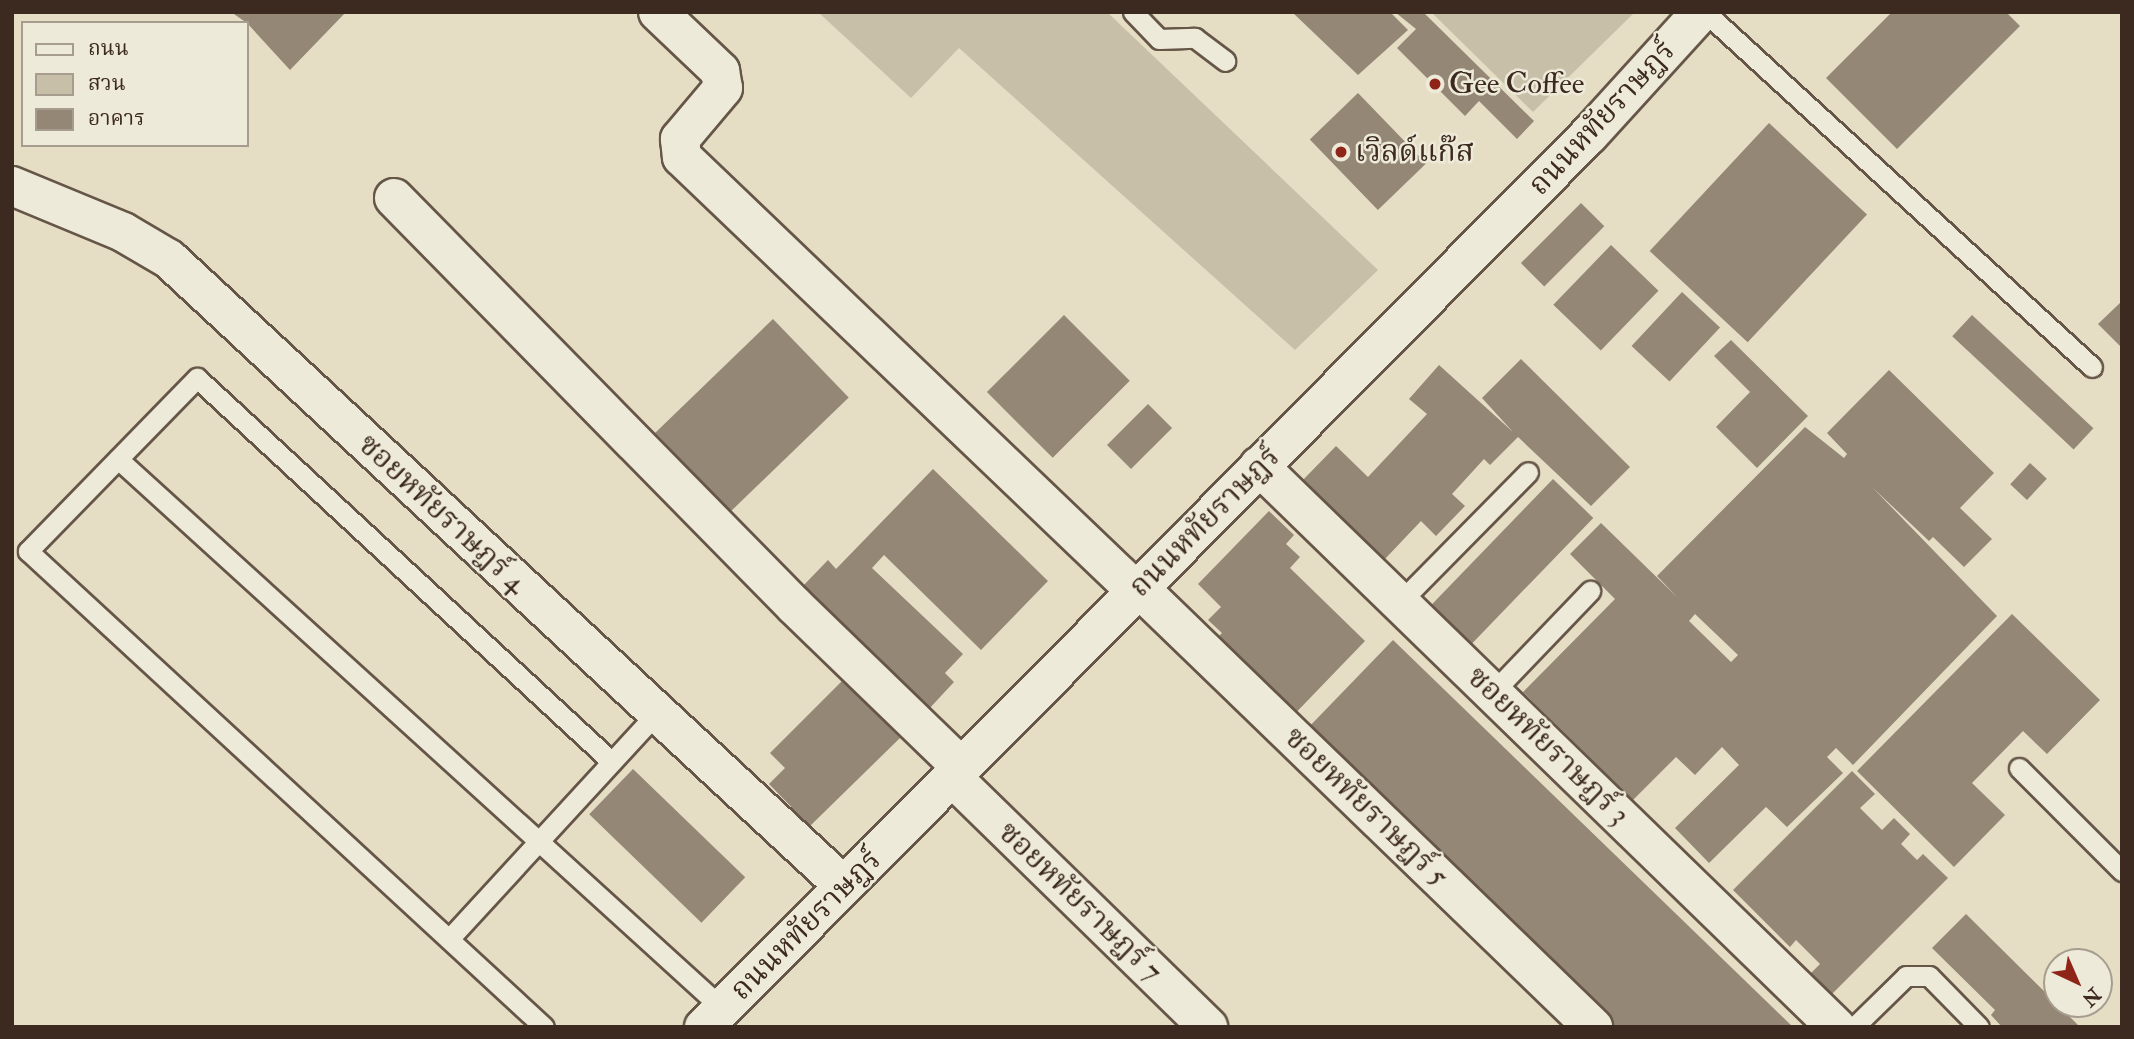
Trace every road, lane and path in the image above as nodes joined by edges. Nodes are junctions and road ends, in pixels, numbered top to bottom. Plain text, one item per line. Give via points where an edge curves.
1 (658, 12) edge
2 (1133, 12) edge
3 (1703, 12) edge
4 (1225, 61) dead end
5 (12, 186) edge
6 (394, 198) dead end
7 (2092, 367) dead end
8 (118, 459) junction
9 (1259, 466) junction
10 (1528, 472) dead end
11 (1138, 589) junction
12 (1590, 591) dead end
13 (1398, 604) junction
14 (1494, 691) junction
15 (656, 714) junction
16 (612, 762) junction
17 (2019, 768) dead end
18 (957, 772) junction
19 (538, 842) junction
20 (2122, 871) edge
21 (844, 886) junction
22 (449, 939) junction
23 (713, 1018) edge
24 (544, 1027) edge
25 (1208, 1027) edge
26 (1593, 1027) edge
27 (1836, 1027) edge
28 (1854, 1027) edge
29 (1979, 1027) edge

1 - 11 street, ซอยหทัยราษฎร์ 5 via 720,71 722,80 723,89 680,139 682,157
2 - 4 lane via 1159,39 1195,38
3 - 7 lane
3 - 9 street, ถนนหทัยราษฎร์ via 1589,135
5 - 15 street, ซอยหทัยราษฎร์ 4 via 123,232 169,259
6 - 18 street, ซอยหทัยราษฎร์ 7
8 - 16 lane via 197,377
8 - 19 lane
8 - 22 lane via 28,551
9 - 11 street, ถนนหทัยราษฎร์
9 - 13 street, ซอยหทัยราษฎร์ 3
10 - 13 lane
11 - 18 street, ถนนหทัยราษฎร์
11 - 26 street, ซอยหทัยราษฎร์ 5
12 - 14 lane
13 - 14 street, ซอยหทัยราษฎร์ 3
14 - 27 street, ซอยหทัยราษฎร์ 3
15 - 16 lane
15 - 21 street, ซอยหทัยราษฎร์ 4
16 - 19 lane
17 - 20 lane
18 - 21 street, ถนนหทัยราษฎร์
18 - 25 street, ซอยหทัยราษฎร์ 7
19 - 22 lane
19 - 23 lane
21 - 23 street, ถนนหทัยราษฎร์
22 - 24 lane
28 - 29 lane via 1906,976 1929,976

